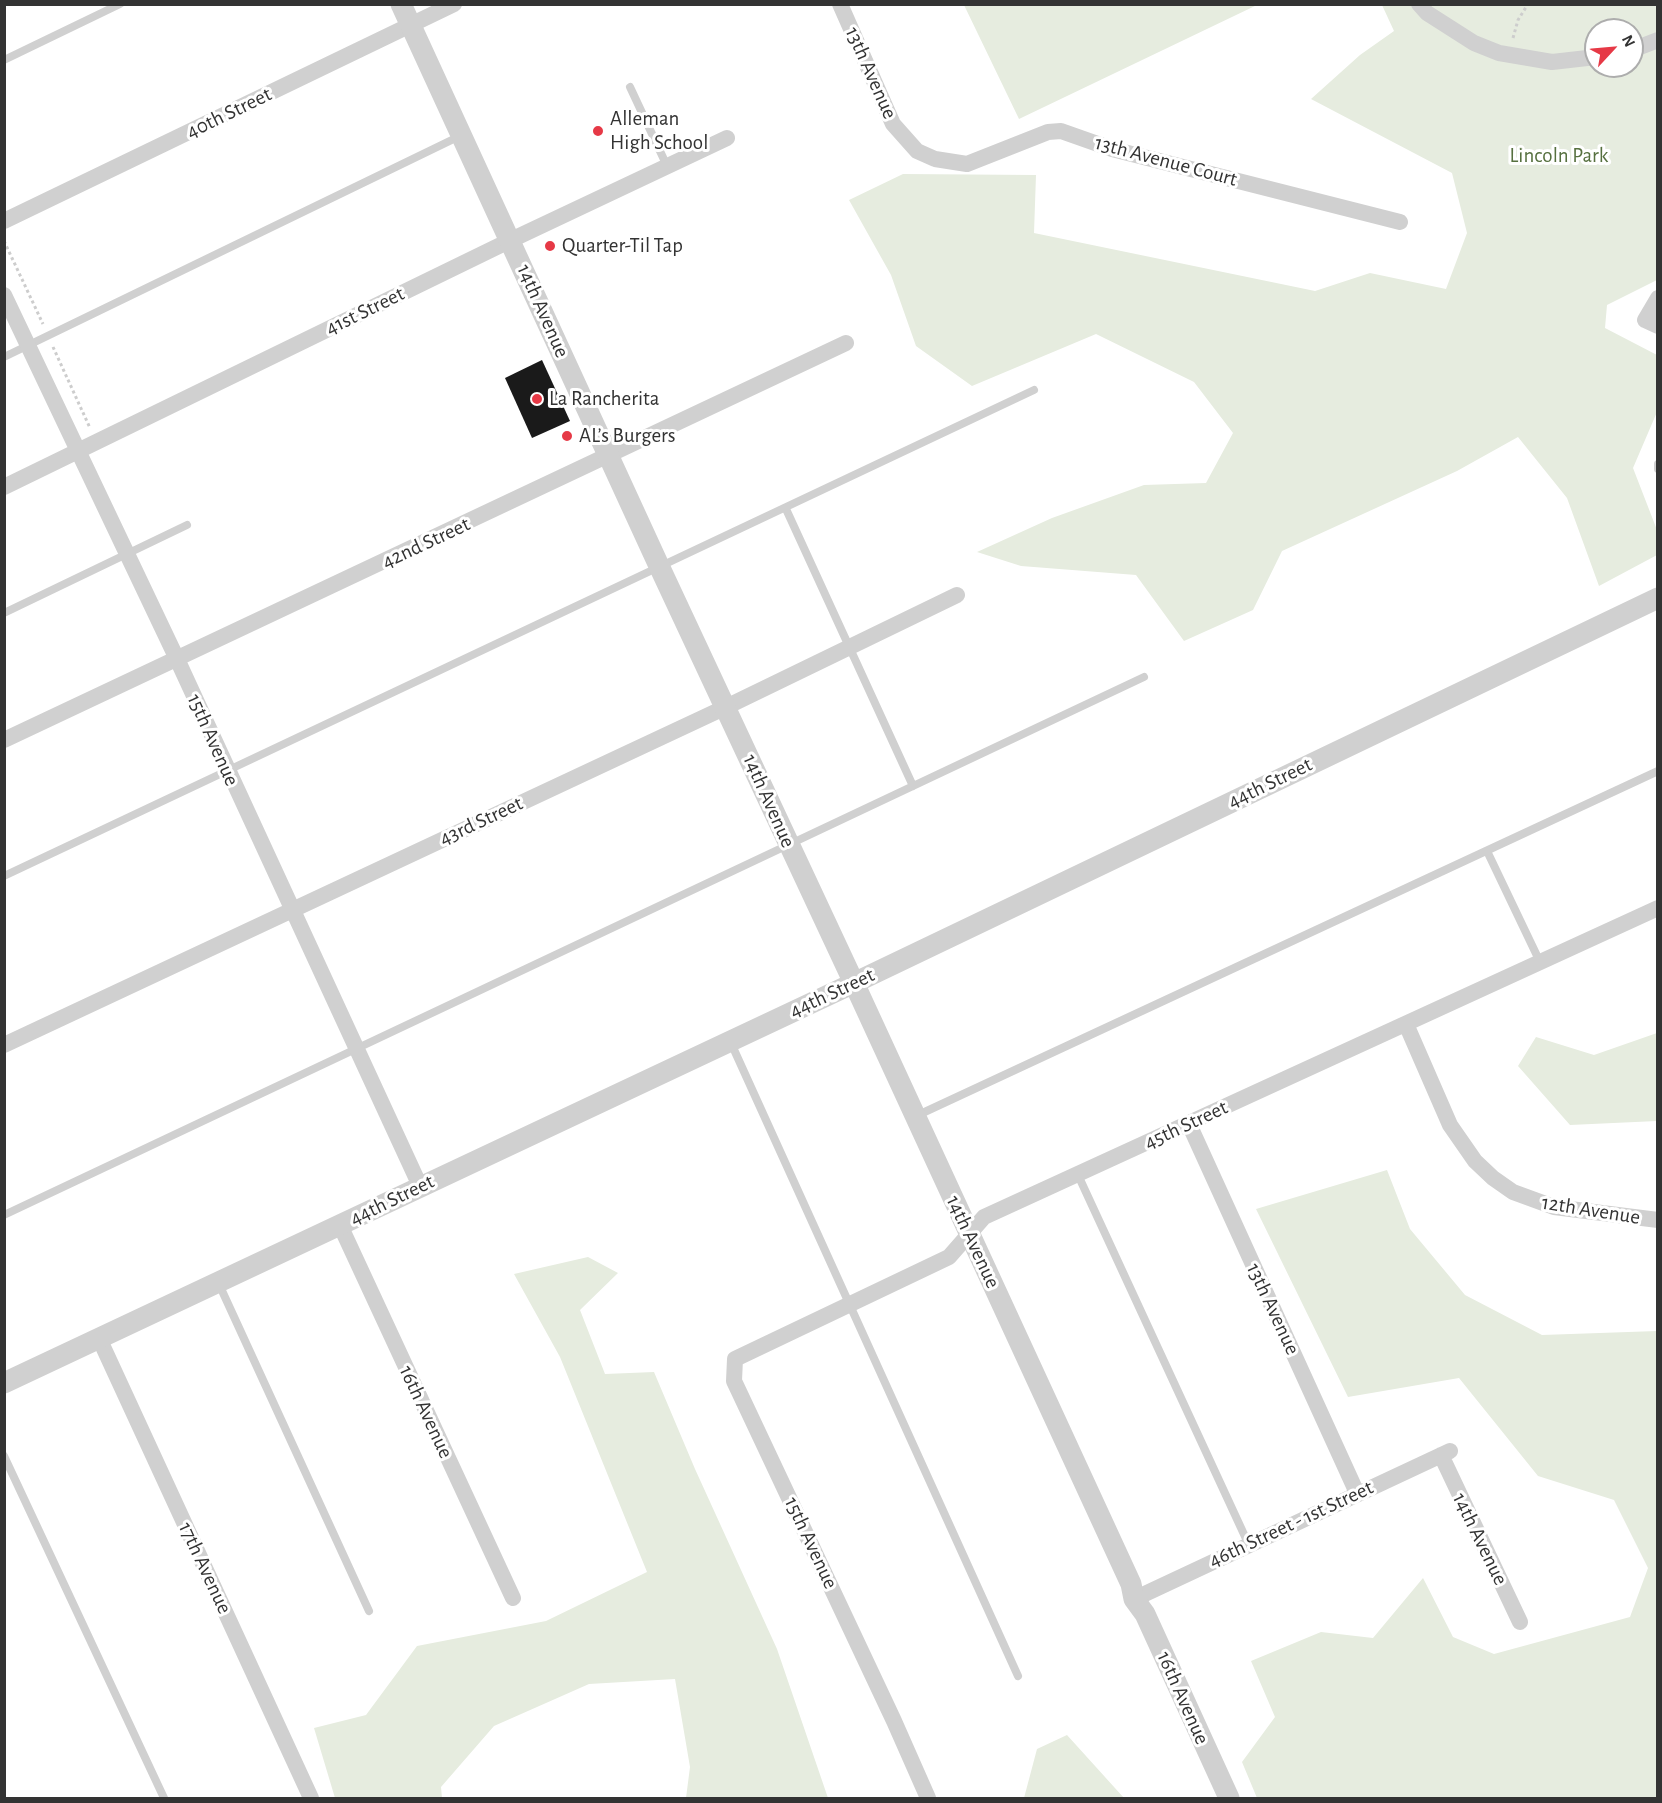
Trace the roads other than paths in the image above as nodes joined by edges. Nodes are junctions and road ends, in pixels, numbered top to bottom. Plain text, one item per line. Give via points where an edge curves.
1 (120, 4) edge
2 (401, 4) edge
3 (454, 4) edge
4 (840, 4) edge
5 (1419, 4) edge
6 (411, 25) junction
7 (1584, 58) edge
8 (4, 60) edge
9 (630, 87) dead end
10 (462, 135) junction
11 (727, 138) dead end
12 (935, 159) joint
13 (667, 166) junction
14 (4, 221) edge
15 (1400, 222) dead end
16 (511, 240) junction
17 (4, 294) edge
18 (1658, 297) edge
19 (1651, 323) edge
20 (846, 343) dead end
21 (28, 346) junction
22 (4, 357) edge
23 (1034, 390) dead end
24 (77, 452) junction
25 (609, 457) junction
26 (1658, 464) edge
27 (1658, 469) edge
28 (4, 487) edge
29 (786, 509) junction
30 (187, 525) dead end
31 (127, 554) junction
32 (660, 568) junction
33 (957, 595) dead end
34 (1658, 598) edge
35 (4, 613) edge
36 (850, 648) junction
37 (177, 659) junction
38 (1144, 677) dead end
39 (726, 707) junction
40 (4, 740) edge
41 (227, 770) junction
42 (1658, 771) edge
43 (912, 786) junction
44 (788, 844) junction
45 (1487, 851) junction
46 (4, 876) edge
47 (1658, 908) edge
48 (291, 910) junction
49 (1540, 962) junction
50 (854, 983) junction
51 (1406, 1024) junction
52 (730, 1042) junction
53 (4, 1045) edge
54 (356, 1050) junction
55 (916, 1116) junction
56 (1189, 1124) junction
57 (1078, 1175) junction
58 (420, 1186) junction
59 (4, 1215) edge
60 (1658, 1220) edge
61 (340, 1225) junction
62 (969, 1235) junction
63 (218, 1282) junction
64 (849, 1304) junction
65 (99, 1338) junction
66 (733, 1364) joint
67 (4, 1383) edge
68 (1445, 1453) joint
69 (4, 1456) edge
70 (1357, 1493) junction
71 (1248, 1544) junction
72 (513, 1598) dead end
73 (1134, 1599) junction
74 (369, 1611) dead end
75 (1520, 1622) dead end
76 (1018, 1676) dead end
77 (164, 1798) edge
78 (310, 1798) edge
79 (928, 1798) edge
80 (1229, 1798) edge

1 - 8 lane
2 - 6 street, 14th Avenue
3 - 6 street, 40th Street
4 - 12 street, 13th Avenue via 893,124 916,151
5 - 7 street via 1427,14 1474,43 1509,55 1552,62
6 - 10 street, 14th Avenue
6 - 14 street, 40th Street
9 - 13 lane
10 - 16 street, 14th Avenue
10 - 21 lane
11 - 13 street, 41st Street
12 - 15 street, 13th Avenue Court via 968,164 1048,132 1061,131 1112,149
13 - 16 street, 41st Street
16 - 24 street, 41st Street
16 - 25 street, 14th Avenue
17 - 21 street, 15th Avenue
18 - 19 street
20 - 25 street, 42nd Street
21 - 22 lane
21 - 24 street, 15th Avenue
23 - 29 lane
24 - 28 street, 41st Street
24 - 31 street, 15th Avenue
25 - 32 street, 14th Avenue
25 - 37 street, 42nd Street
26 - 27 lane
29 - 32 lane
29 - 36 lane
30 - 31 lane
31 - 35 lane
31 - 37 street, 15th Avenue
32 - 39 street, 14th Avenue
32 - 41 lane
33 - 36 street, 43rd Street
34 - 50 street, 44th Street
36 - 39 street, 43rd Street
36 - 43 lane
37 - 40 street, 42nd Street
37 - 41 street, 15th Avenue
38 - 43 lane
39 - 44 street, 14th Avenue
39 - 48 street, 43rd Street
41 - 46 lane
41 - 48 street, 15th Avenue
42 - 45 lane
43 - 44 lane
44 - 50 street, 14th Avenue
44 - 54 lane
45 - 49 lane
45 - 55 lane
47 - 49 street, 45th Street
48 - 53 street, 43rd Street
48 - 54 street, 15th Avenue
49 - 51 street, 45th Street
50 - 52 street, 44th Street
50 - 55 street, 14th Avenue
51 - 56 street, 45th Street
51 - 60 street, 12th Avenue via 1450,1125 1475,1161 1493,1178 1513,1192 1554,1207
52 - 58 street, 44th Street
52 - 64 lane
54 - 58 street, 15th Avenue
54 - 59 lane
55 - 62 street, 14th Avenue
56 - 57 street, 45th Street
56 - 70 street, 13th Avenue
57 - 62 street, 45th Street via 984,1217
57 - 71 lane
58 - 61 street, 44th Street
61 - 63 street, 44th Street
61 - 72 street, 16th Avenue
62 - 64 street, 45th Street via 949,1257
62 - 73 street, 14th Avenue via 1131,1584
63 - 65 street, 44th Street
63 - 74 lane
64 - 66 street, 45th Street via 741,1355
64 - 76 lane
65 - 67 street, 44th Street
65 - 78 street, 17th Avenue
66 - 79 street, 15th Avenue via 734,1381
68 - 70 street, 46th Street - 1st Street
68 - 75 street, 14th Avenue
69 - 77 lane
70 - 71 street, 46th Street - 1st Street
71 - 73 street, 46th Street - 1st Street
73 - 80 street, 16th Avenue via 1145,1614

